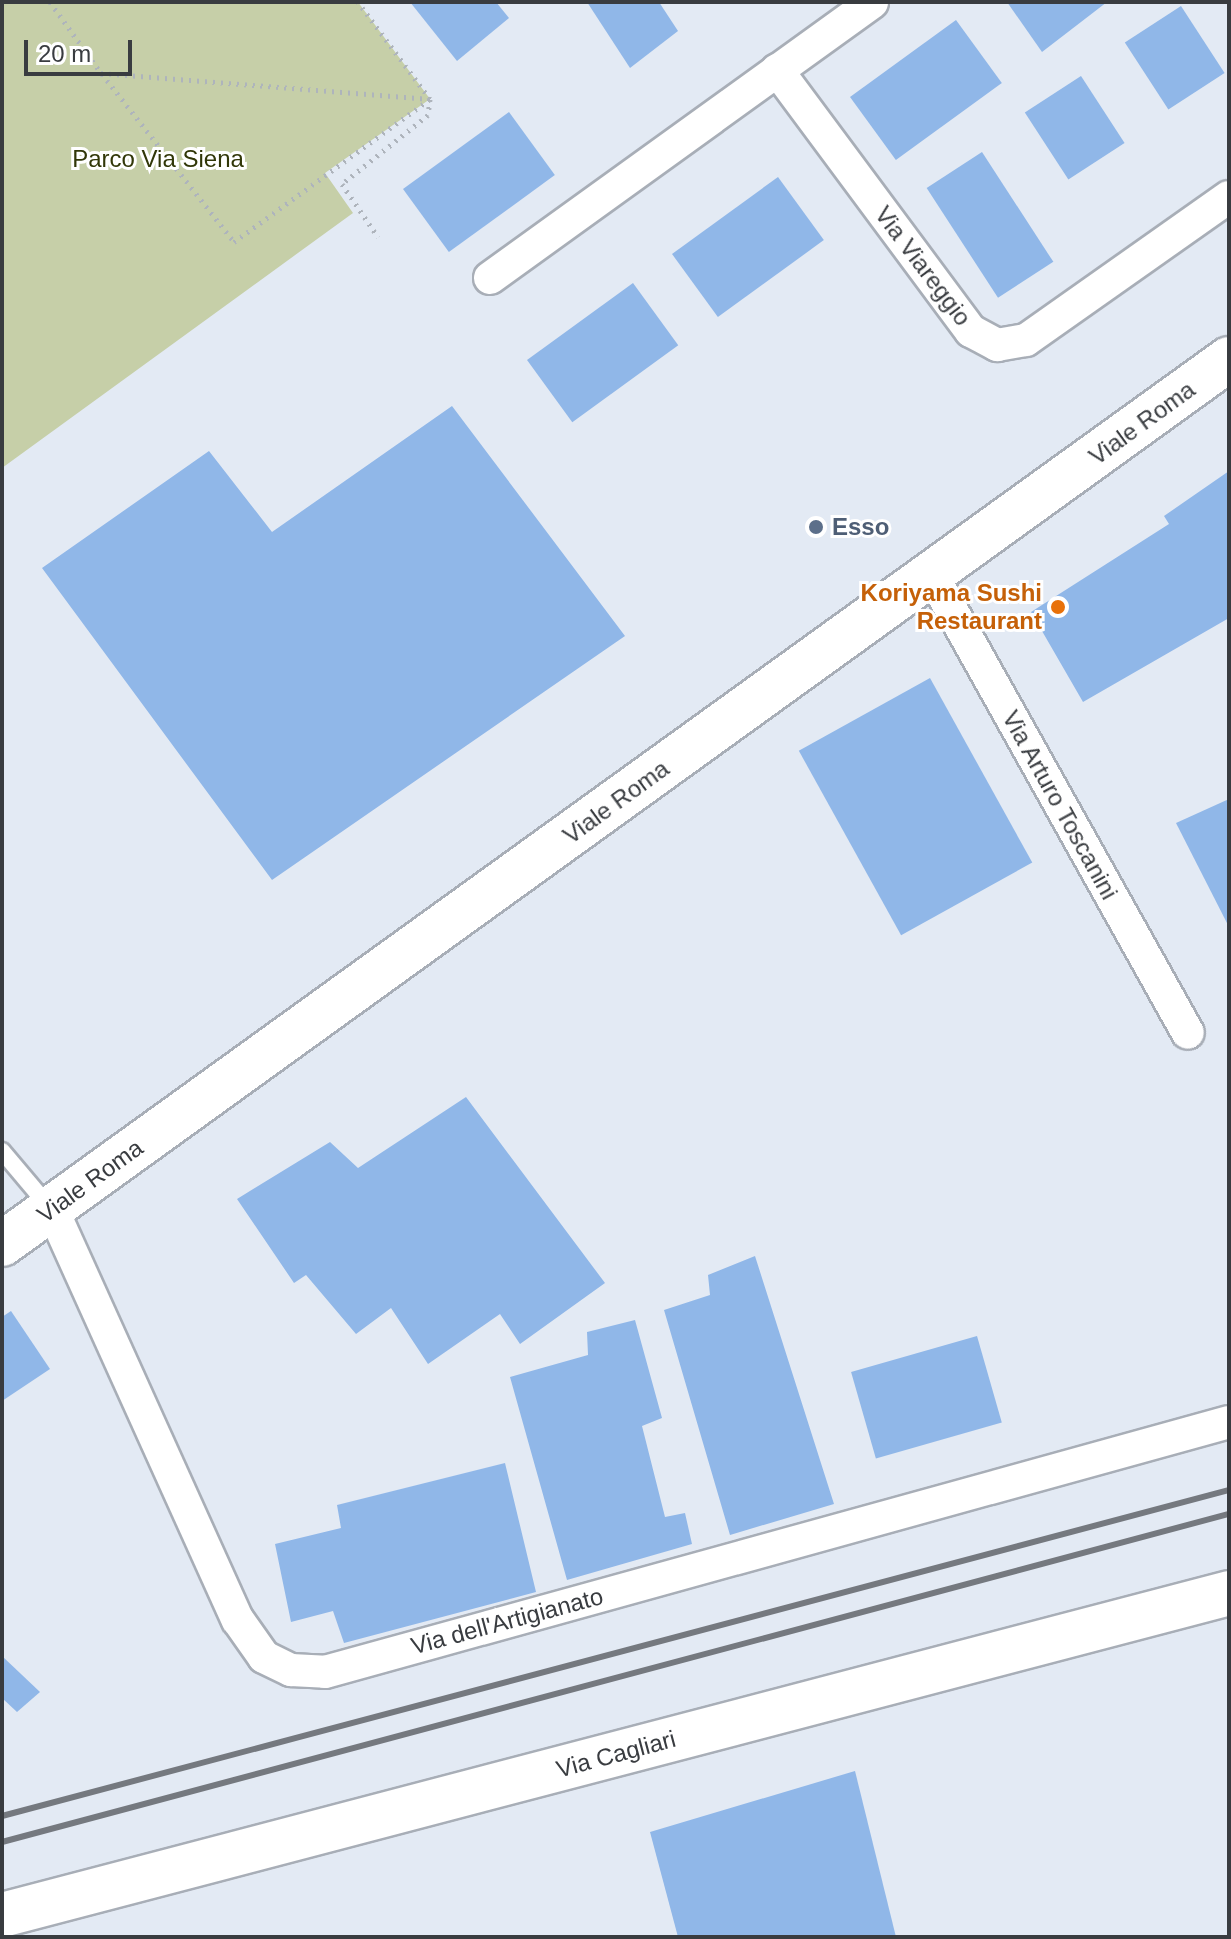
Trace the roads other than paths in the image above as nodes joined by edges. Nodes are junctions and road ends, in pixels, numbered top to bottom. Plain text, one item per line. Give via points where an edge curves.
1 (872, 2) edge
2 (777, 70) junction
3 (1229, 197) edge
4 (490, 278) dead end
5 (1229, 359) edge
6 (933, 577) junction
7 (1188, 1033) dead end
8 (2, 1151) edge
9 (52, 1209) junction
10 (2, 1244) edge
11 (1229, 1422) edge
12 (1229, 1593) edge
13 (2, 1915) edge

1 - 2 street
2 - 3 street, Via Viareggio via 971,331 997,345 1026,340
2 - 4 street
5 - 6 main road, Viale Roma
6 - 7 street, Via Arturo Toscanini
6 - 9 main road, Viale Roma
8 - 9 lane
9 - 10 main road, Viale Roma
9 - 11 street, Via dell'Artigianato via 238,1620 264,1657 291,1670 325,1672
12 - 13 main road, Via Cagliari

